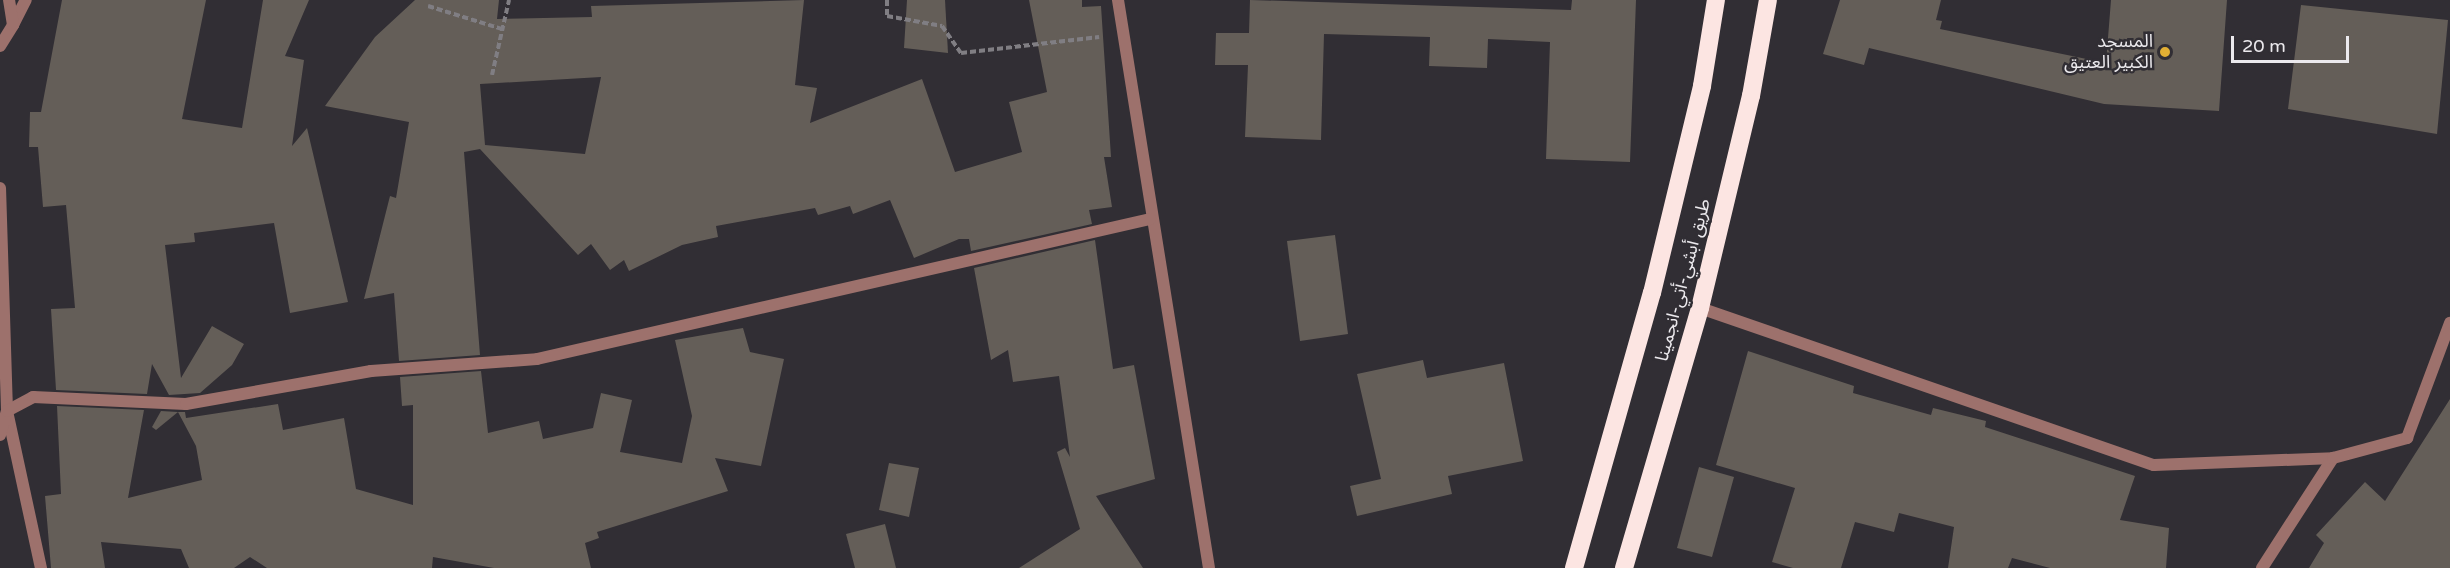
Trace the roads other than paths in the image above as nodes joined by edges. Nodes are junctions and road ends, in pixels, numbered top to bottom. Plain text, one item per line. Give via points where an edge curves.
1 (9, 0) edge
2 (26, 0) edge
3 (1118, 0) edge
4 (1716, 0) edge
5 (1768, 0) edge
6 (13, 25) junction
7 (0, 46) edge
8 (0, 188) edge
9 (1150, 219) junction
10 (1700, 308) junction
11 (2450, 323) edge
12 (0, 399) edge
13 (8, 411) junction
14 (0, 435) edge
15 (2333, 458) junction
16 (41, 568) edge
17 (1209, 568) edge
18 (1574, 568) edge
19 (1624, 568) edge
20 (2262, 568) edge

1 - 6 street
2 - 6 street
3 - 9 street
4 - 18 highway via 1702,87 1652,293
5 - 10 highway, طريق أبشي-أتي-انجمينا via 1751,96
6 - 7 street
8 - 13 street
9 - 13 street via 537,359 370,371 186,405 33,397
9 - 17 street
10 - 15 street via 2154,465
10 - 19 highway, طريق أبشي-أتي-انجمينا
11 - 15 street via 2407,438
12 - 13 street
13 - 14 street
13 - 16 street
15 - 20 street

